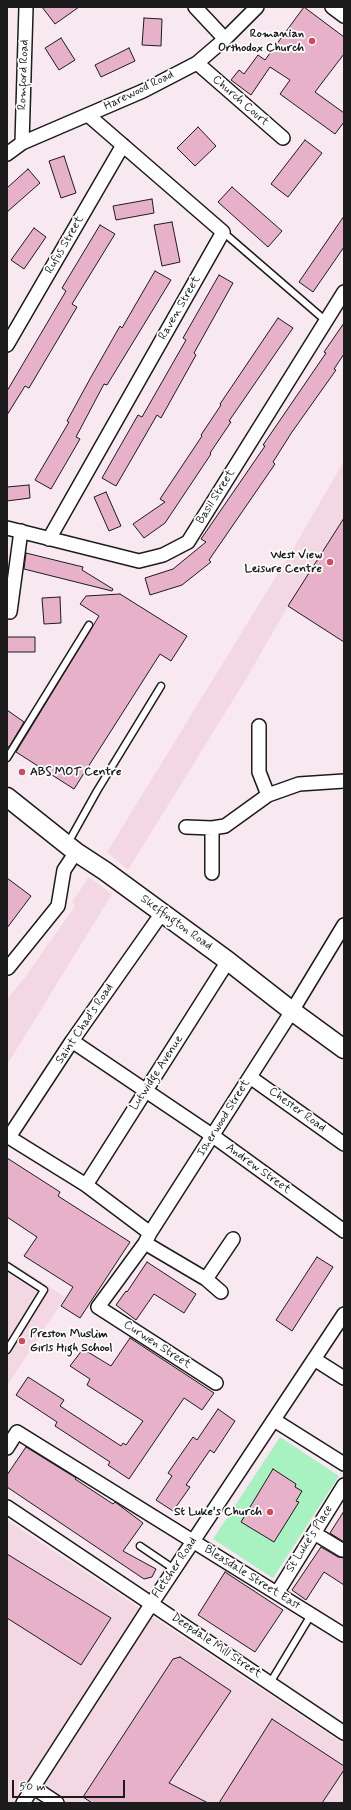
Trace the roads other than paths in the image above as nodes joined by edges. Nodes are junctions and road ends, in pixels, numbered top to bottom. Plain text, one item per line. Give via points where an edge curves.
1 (26, 7) edge
2 (195, 7) edge
3 (256, 7) edge
4 (332, 7) edge
5 (344, 16) edge
6 (224, 39) junction
7 (197, 63) junction
8 (88, 115) junction
9 (283, 138) dead end
10 (22, 143) junction
11 (123, 145) junction
12 (7, 154) edge
13 (223, 232) junction
14 (344, 292) edge
15 (326, 321) junction
16 (7, 345) edge
17 (7, 528) edge
18 (21, 531) junction
19 (49, 539) junction
20 (10, 612) dead end
21 (89, 625) dead end
22 (161, 686) dead end
23 (259, 726) dead end
24 (7, 758) edge
25 (344, 781) edge
26 (268, 795) junction
27 (7, 798) edge
28 (186, 827) dead end
29 (212, 828) junction
30 (72, 848) junction
31 (212, 873) dead end
32 (162, 913) junction
33 (344, 925) edge
34 (228, 961) junction
35 (8, 968) dead end
36 (292, 1012) junction
37 (72, 1042) junction
38 (344, 1049) edge
39 (250, 1077) junction
40 (145, 1090) junction
41 (8, 1136) edge
42 (213, 1136) junction
43 (344, 1144) edge
44 (86, 1185) junction
45 (344, 1230) edge
46 (147, 1238) junction
47 (233, 1239) dead end
48 (7, 1266) edge
49 (206, 1279) junction
50 (221, 1292) dead end
51 (98, 1307) joint
52 (344, 1314) edge
53 (7, 1350) edge
54 (314, 1359) junction
55 (344, 1378) edge
56 (216, 1383) dead end
57 (274, 1420) junction
58 (7, 1448) edge
59 (344, 1464) edge
60 (344, 1485) edge
61 (7, 1506) edge
62 (314, 1533) junction
63 (193, 1541) junction
64 (140, 1546) dead end
65 (342, 1550) dead end
66 (174, 1569) junction
67 (277, 1593) junction
68 (152, 1603) junction
69 (311, 1615) junction
70 (344, 1635) edge
71 (270, 1683) junction
72 (344, 1733) edge
73 (33, 1788) junction
74 (23, 1803) edge
75 (57, 1803) edge

1 - 10 street, Romford Road
2 - 6 street
3 - 6 street, Harewood Road
4 - 5 street
6 - 7 street, Harewood Road
7 - 8 street, Harewood Road via 143,91
7 - 9 street, Church Court
8 - 10 street, Harewood Road
8 - 11 street
10 - 12 street, Harewood Road
11 - 13 street
11 - 16 street, Rufus Street
13 - 15 lane
13 - 19 street, Raven Street
14 - 15 street, Basil Street
15 - 19 street, Basil Street via 188,542 163,555 139,561
17 - 18 street, Basil Street
18 - 19 street, Basil Street
18 - 20 street
21 - 24 lane
22 - 30 lane via 97,791
23 - 26 street via 259,772
25 - 26 street via 299,784
26 - 29 street via 225,826
27 - 30 street, Skeffington Road
28 - 29 street
29 - 31 street
30 - 32 street, Skeffington Road
30 - 35 street via 64,870 58,906
32 - 34 street, Skeffington Road
32 - 37 street, Saint Chad's Road
33 - 36 street, Isherwood Street
34 - 36 street, Skeffington Road
34 - 40 street, Lutwidge Avenue
36 - 38 street, Skeffington Road
36 - 39 street, Isherwood Street
37 - 40 street, Andrew Street
37 - 41 street, Saint Chad's Road
39 - 42 street, Isherwood Street
39 - 43 street, Chester Road
40 - 42 street, Andrew Street
40 - 44 street, Lutwidge Avenue
41 - 44 street, Saint Chad's Road
42 - 45 street, Andrew Street
42 - 46 street, Isherwood Street
44 - 46 street, Saint Chad's Road
46 - 49 street, Saint Chad's Road
46 - 51 street, Isherwood Street
47 - 49 street
48 - 53 lane via 44,1290
49 - 50 street, Saint Chad's Road
51 - 56 street, Curwen Street
52 - 54 street, Fletcher Road
54 - 55 street
54 - 57 street, Fletcher Road
57 - 59 street
57 - 63 street, Fletcher Road
58 - 63 street, Bleasdale Street East via 18,1432
60 - 62 street, St Luke's Place
61 - 68 street, Deepdale Mill Street
62 - 65 street
62 - 67 street, St Luke's Place
63 - 66 street, Fletcher Road
63 - 67 street, Bleasdale Street East
64 - 66 lane
66 - 68 street, Fletcher Road
67 - 69 street, Bleasdale Street East
68 - 71 street, Deepdale Mill Street
68 - 73 street, Fletcher Road
69 - 70 street, Bleasdale Street East
69 - 71 lane
71 - 72 street, Deepdale Mill Street
73 - 74 street, Fletcher Road
73 - 75 street

